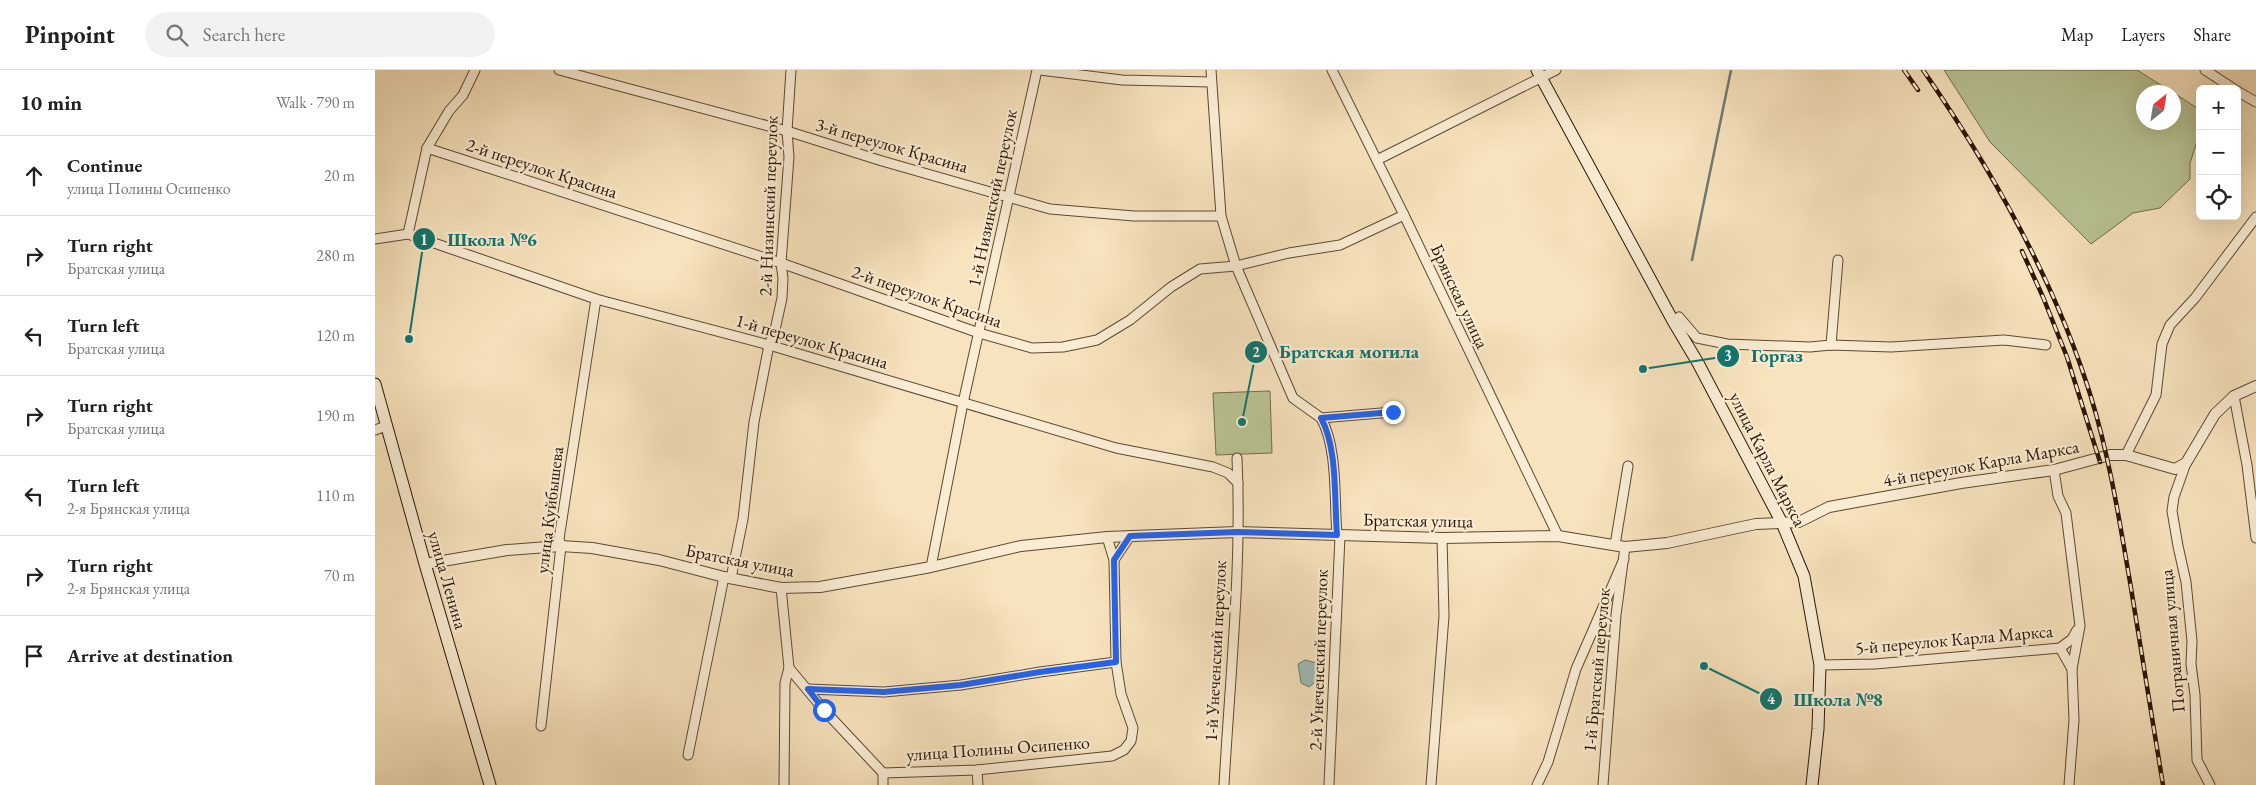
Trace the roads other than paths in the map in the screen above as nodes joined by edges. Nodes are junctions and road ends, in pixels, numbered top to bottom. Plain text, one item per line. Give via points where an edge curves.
1 (475, 70) edge
2 (559, 70) edge
3 (791, 70) edge
4 (1038, 70) edge
5 (1211, 70) edge
6 (1331, 70) edge
7 (1556, 70) edge
8 (2205, 70) edge
9 (1539, 74) edge
10 (1211, 82) junction
11 (2228, 85) edge
12 (2241, 93) edge
13 (2256, 102) edge
14 (787, 132) junction
15 (427, 148) junction
16 (1377, 160) junction
17 (1009, 196) junction
18 (1404, 215) junction
19 (1221, 216) junction
20 (2256, 217) edge
21 (408, 234) junction
22 (375, 239) edge
23 (1838, 260) dead end
24 (781, 263) junction
25 (1236, 266) junction
26 (596, 299) junction
27 (1673, 321) junction
28 (979, 333) junction
29 (769, 345) junction
30 (1831, 345) junction
31 (2046, 345) dead end
32 (375, 384) edge
33 (2256, 386) edge
34 (2234, 396) junction
35 (963, 402) junction
36 (1393, 412) dead end
37 (1321, 418) junction
38 (381, 428) edge
39 (2126, 455) junction
40 (1237, 458) dead end
41 (2186, 463) junction
42 (1628, 466) dead end
43 (2054, 470) junction
44 (1238, 483) junction
45 (1782, 523) junction
46 (1237, 532) junction
47 (1338, 535) junction
48 (1130, 536) junction
49 (1558, 536) junction
50 (1107, 537) junction
51 (1442, 538) junction
52 (2256, 538) edge
53 (561, 546) junction
54 (1620, 546) junction
55 (1624, 559) junction
56 (1114, 560) junction
57 (425, 564) junction
58 (931, 567) junction
59 (727, 577) junction
60 (781, 588) junction
61 (2080, 626) junction
62 (2060, 648) junction
63 (1116, 662) junction
64 (1820, 665) junction
65 (789, 668) junction
66 (2072, 669) junction
67 (808, 689) junction
68 (541, 726) dead end
69 (688, 755) dead end
70 (977, 770) junction
71 (883, 772) junction
72 (490, 785) edge
73 (784, 785) edge
74 (883, 785) edge
75 (978, 785) edge
76 (1224, 785) edge
77 (1329, 785) edge
78 (1431, 785) edge
79 (1537, 785) edge
80 (1603, 785) edge
81 (1812, 785) edge
82 (2069, 785) edge
83 (2210, 785) edge

1 - 15 street via 463,95 449,111
2 - 14 street, 3-й переулок Красина
3 - 14 street, 2-й Низинский переулок
4 - 10 street via 1122,80
4 - 17 street, 1-й Низинский переулок
5 - 10 street
6 - 16 street, Брянская улица
7 - 9 street
8 - 11 street
9 - 16 street
9 - 27 main road, улица Карла Маркса
10 - 19 street
12 - 13 street
14 - 17 street, 3-й переулок Красина via 882,162
14 - 24 street, 2-й Низинский переулок via 789,157
15 - 21 street
15 - 24 street, 2-й переулок Красина
16 - 18 street, Брянская улица
17 - 19 street, 3-й переулок Красина via 1050,209 1134,216
17 - 28 street, 1-й Низинский переулок
18 - 25 street, 2-й переулок Красина via 1340,245
18 - 49 street, Брянская улица
19 - 25 street
20 - 39 street via 2195,298 2170,325 2162,344 2157,395
21 - 22 street, 1-й переулок Красина
21 - 26 street, 1-й переулок Красина
23 - 30 street
24 - 28 street, 2-й переулок Красина
24 - 29 street, 2-й Низинский переулок via 782,298
25 - 28 street, 2-й переулок Красина via 1200,269 1097,340 1063,347 1031,348
25 - 37 street via 1293,398
26 - 29 street, 1-й переулок Красина
26 - 53 street, улица Куйбышева via 559,539
27 - 30 street via 1679,317 1697,338 1727,344
27 - 45 main road, улица Карла Маркса
28 - 35 street, 1-й Низинский переулок
29 - 35 street, 1-й переулок Красина
29 - 59 street, 2-й Низинский переулок via 754,422 743,519
30 - 31 street via 1891,347 2004,340
32 - 38 main road, улица Ленина
33 - 34 street
34 - 41 street via 2215,414
34 - 52 street
35 - 44 street, 1-й переулок Красина via 1116,448 1213,467 1228,473
35 - 58 street, 1-й Низинский переулок
36 - 37 street
37 - 47 street, 2-й Унеченский переулок via 1327,428 1331,450
38 - 57 main road, улица Ленина
39 - 41 street, 4-й переулок Карла Маркса via 2175,469
39 - 43 street, 4-й переулок Карла Маркса via 2106,456
40 - 44 street, 1-й Унеченский переулок
41 - 83 street, Пограничная улица via 2172,511 2186,582 2192,641 2197,760
42 - 54 street
43 - 45 street, 4-й переулок Карла Маркса via 1862,500 1829,507 1799,522
43 - 61 street via 2058,496 2067,520
44 - 46 street, 1-й Унеченский переулок
45 - 54 street, Братская улица via 1757,524 1667,543
45 - 64 main road, улица Карла Маркса via 1804,576
46 - 47 street, Братская улица
46 - 48 street, Братская улица
46 - 76 street, 1-й Унеченский переулок
47 - 51 street, Братская улица
47 - 77 street, 2-й Унеченский переулок
48 - 50 street, Братская улица
48 - 56 street
49 - 51 street, Братская улица
49 - 54 street, Братская улица
50 - 56 street
50 - 58 street, Братская улица via 1021,546
51 - 78 street via 1444,616
53 - 57 street, Братская улица via 507,550
53 - 59 street, Братская улица via 659,560
53 - 68 street, улица Куйбышева
54 - 55 street, 1-й Братский переулок
55 - 79 street, 1-й Братский переулок via 1576,669 1548,762
55 - 80 street, 1-й Братский переулок via 1616,615
56 - 63 street
57 - 72 main road, улица Ленина
58 - 60 street, Братская улица via 820,588
59 - 60 street, Братская улица
59 - 69 street, 2-й Низинский переулок
60 - 65 street
61 - 62 street, 5-й переулок Карла Маркса via 2072,639
61 - 66 street
62 - 64 street, 5-й переулок Карла Маркса via 1873,664
62 - 66 street
63 - 67 street via 961,685 884,692
63 - 70 street, улица Полины Осипенко via 1121,694 1133,728 1131,741 1124,750 1113,756
64 - 81 main road, улица Карла Маркса
65 - 67 street, улица Полины Осипенко
65 - 73 street via 785,683
66 - 82 street
67 - 71 street, улица Полины Осипенко
70 - 71 street, улица Полины Осипенко
70 - 75 street
71 - 74 street

